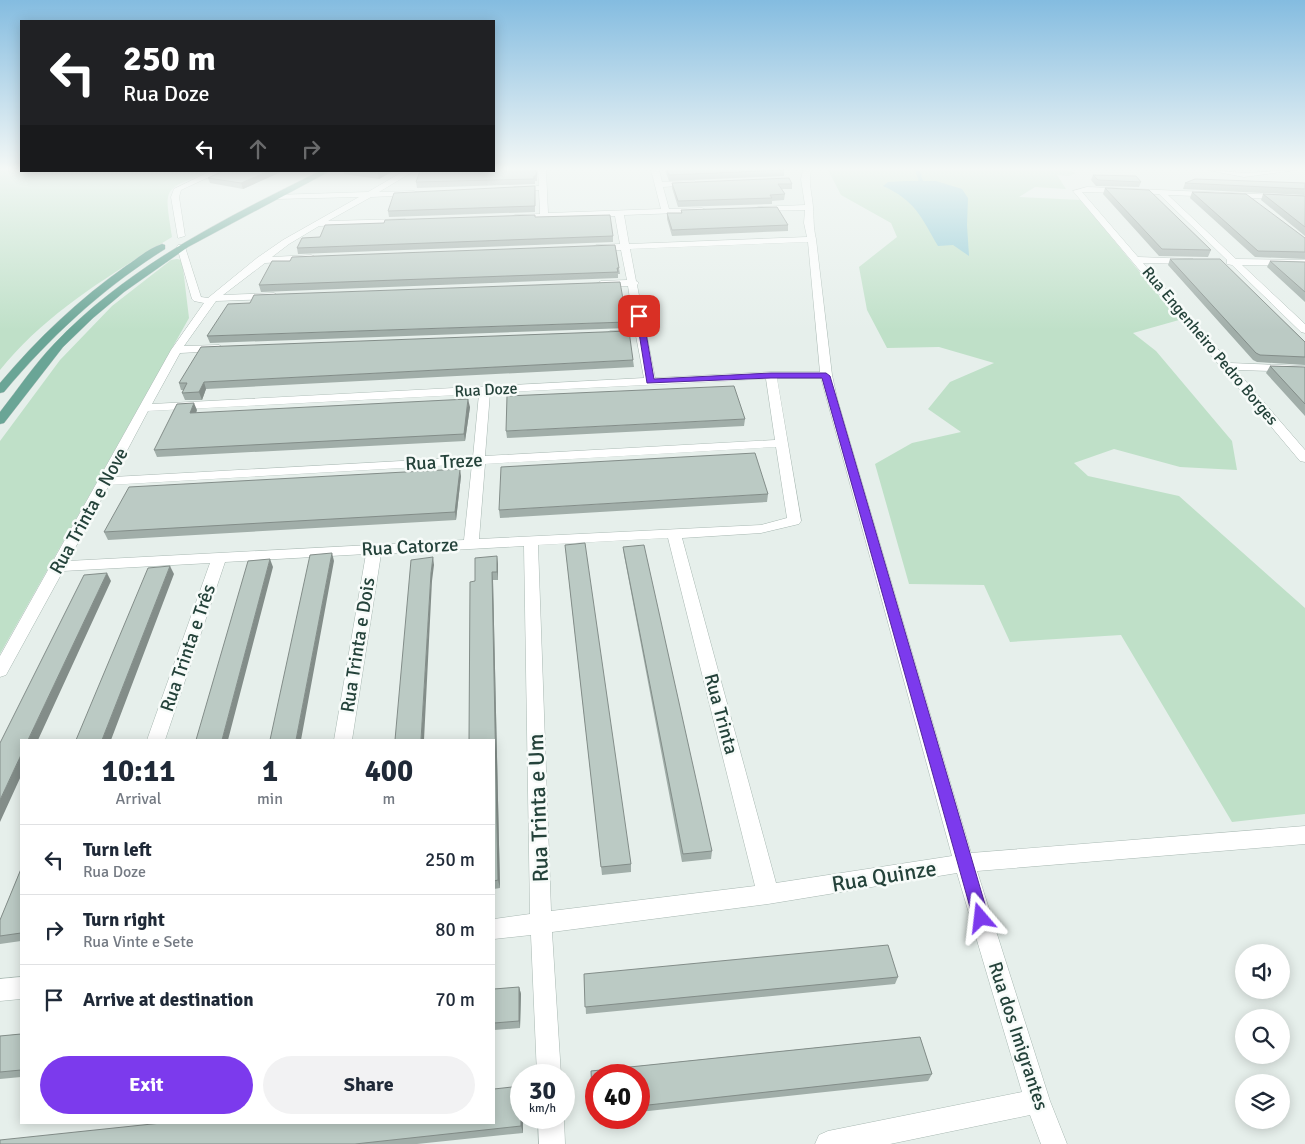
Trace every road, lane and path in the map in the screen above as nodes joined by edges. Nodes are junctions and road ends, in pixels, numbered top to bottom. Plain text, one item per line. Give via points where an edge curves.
1 (179, 223) edge
2 (204, 223) edge
3 (222, 223) edge
4 (329, 223) edge
5 (621, 223) edge
6 (808, 223) edge
7 (1105, 223) edge
8 (1194, 223) edge
9 (314, 224) joint
10 (181, 236) junction
11 (812, 239) junction
12 (181, 247) junction
13 (625, 247) junction
14 (586, 248) edge
15 (319, 258) edge
16 (260, 260) junction
17 (1136, 260) junction
18 (1234, 262) junction
19 (1305, 264) edge
20 (634, 283) junction
21 (594, 284) edge
22 (281, 296) edge
23 (212, 300) junction
24 (1305, 330) edge
25 (641, 333) junction
26 (602, 334) edge
27 (226, 348) edge
28 (176, 350) junction
29 (1226, 366) junction
30 (1305, 369) edge
31 (771, 375) junction
32 (826, 376) junction
33 (650, 382) junction
34 (0, 390) edge
35 (485, 390) junction
36 (145, 408) junction
37 (0, 420) edge
38 (782, 443) junction
39 (1305, 458) edge
40 (478, 460) junction
41 (106, 481) junction
42 (674, 534) junction
43 (531, 541) junction
44 (471, 544) junction
45 (374, 549) junction
46 (220, 557) junction
47 (59, 566) junction
48 (0, 671) edge
49 (156, 739) edge
50 (342, 739) edge
51 (1305, 835) edge
52 (964, 863) junction
53 (768, 894) junction
54 (541, 923) junction
55 (495, 929) edge
56 (20, 988) edge
57 (0, 990) edge
58 (548, 1064) edge
59 (1037, 1100) junction
60 (551, 1129) edge
61 (552, 1144) edge
62 (828, 1144) edge
63 (1054, 1144) edge

1 - 10 street
2 - 10 main road
3 - 12 main road
4 - 9 street
5 - 13 street
6 - 11 street, Rua dos Imigrantes
7 - 17 street, Rua Engenheiro Pedro Borges
8 - 18 street
9 - 16 street
10 - 34 main road via 108,284 78,309 38,345
11 - 13 street
11 - 32 street, Rua dos Imigrantes
12 - 23 street via 197,299
12 - 37 main road via 126,285 59,345
13 - 14 street
13 - 20 street
15 - 16 street
16 - 23 street, Rua Trinta e Nove
17 - 18 street
17 - 29 street, Rua Engenheiro Pedro Borges
18 - 19 street
18 - 24 street
20 - 21 street
20 - 25 street
22 - 23 street
23 - 28 street, Rua Trinta e Nove
25 - 26 street
25 - 33 street
27 - 28 street
28 - 36 street, Rua Trinta e Nove
29 - 30 street
29 - 39 street, Rua Engenheiro Pedro Borges
31 - 32 street, Rua Doze
31 - 33 street, Rua Doze
31 - 38 street
32 - 52 street, Rua dos Imigrantes
33 - 35 street, Rua Doze
35 - 36 street, Rua Doze
35 - 40 street
36 - 41 street, Rua Trinta e Nove
38 - 40 street, Rua Treze
38 - 42 street, Rua Catorze via 794,521 761,529
40 - 41 street, Rua Treze
40 - 44 street
41 - 47 street, Rua Trinta e Nove
42 - 43 street, Rua Catorze
42 - 53 street, Rua Trinta
43 - 44 street, Rua Catorze
43 - 54 street, Rua Trinta e Um
44 - 45 street, Rua Catorze
45 - 46 street, Rua Catorze
45 - 50 street, Rua Trinta e Dois
46 - 47 street, Rua Catorze
46 - 49 street, Rua Trinta e Três
47 - 48 street, Rua Trinta e Nove
51 - 52 street, Rua Quinze
52 - 53 street, Rua Quinze
52 - 59 street, Rua dos Imigrantes
53 - 54 street, Rua Quinze
54 - 55 street, Rua Quinze
54 - 58 street, Rua Trinta e Um
56 - 57 street
59 - 62 street
59 - 63 street, Rua dos Imigrantes
60 - 61 street

